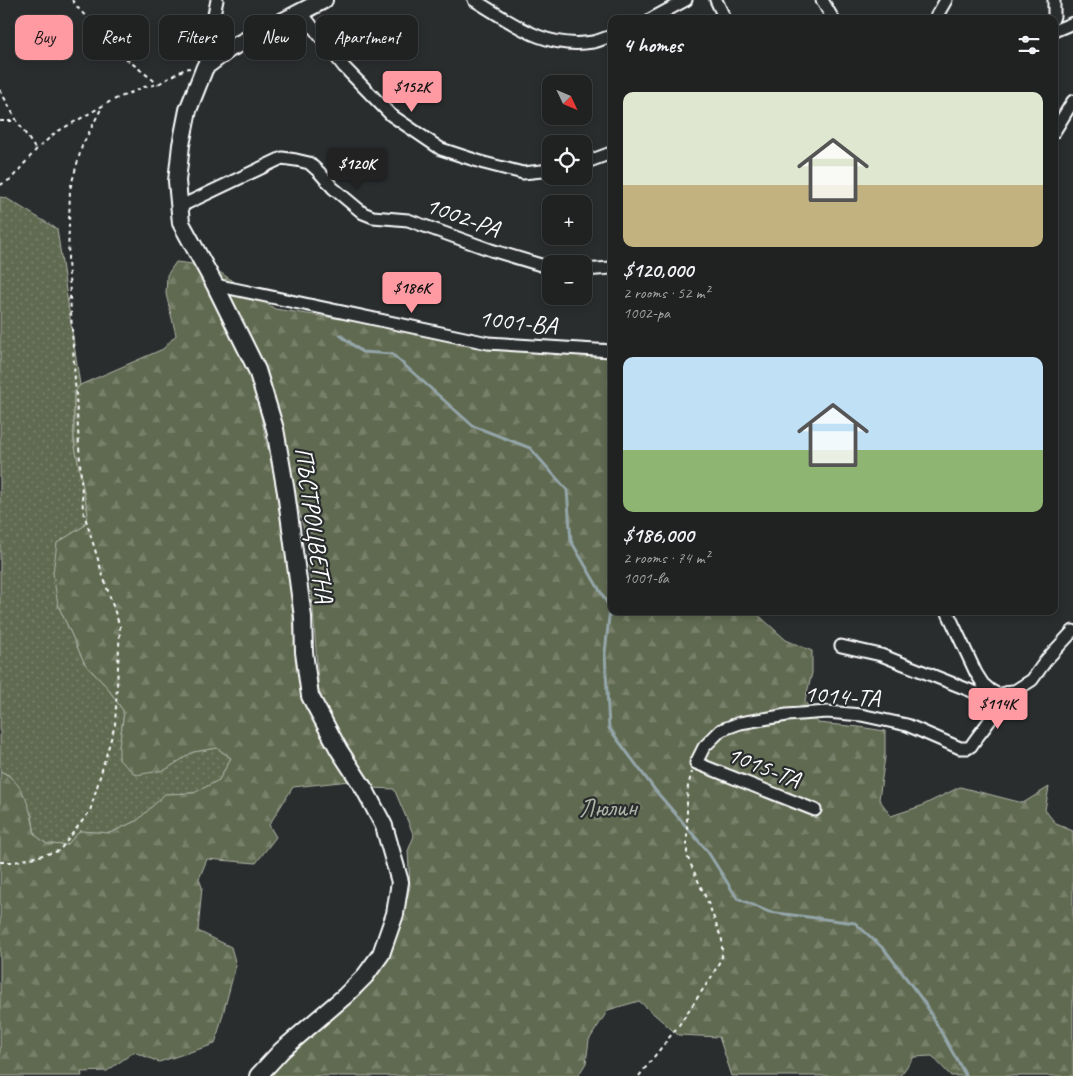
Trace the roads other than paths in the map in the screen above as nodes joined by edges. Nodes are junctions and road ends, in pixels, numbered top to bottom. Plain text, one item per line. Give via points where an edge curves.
1 (217, 0) edge
2 (324, 0) edge
3 (474, 0) edge
4 (686, 0) edge
5 (716, 0) edge
6 (822, 0) edge
7 (946, 0) edge
8 (1054, 0) edge
9 (301, 12) junction
10 (658, 15) edge
11 (723, 15) edge
12 (831, 15) edge
13 (937, 15) edge
14 (1054, 15) edge
15 (1073, 23) edge
16 (1058, 30) edge
17 (608, 37) edge
18 (204, 67) junction
19 (1073, 101) edge
20 (1058, 125) edge
21 (608, 154) edge
22 (592, 160) edge
23 (542, 171) edge
24 (179, 207) junction
25 (542, 265) edge
26 (608, 268) edge
27 (592, 269) edge
28 (215, 285) junction
29 (608, 351) edge
30 (949, 615) edge
31 (1073, 631) edge
32 (842, 646) dead end
33 (1000, 695) junction
34 (696, 763) joint
35 (815, 810) dead end
36 (258, 1076) edge

1 - 18 street
2 - 9 street
3 - 17 street via 543,39 575,43
4 - 10 street
5 - 11 street
6 - 12 street
7 - 13 street
8 - 14 street
9 - 18 street via 229,49
9 - 23 street via 344,67 391,115 441,149 523,173
15 - 16 street
18 - 24 street, ПЪСТРОЦВЕТНА via 188,110 181,145 177,181
19 - 20 street
21 - 22 street
24 - 25 street, 1002-РА via 282,158 296,160 308,163 363,214 408,220
24 - 28 street, ПЪСТРОЦВЕТНА via 181,223
26 - 27 street
28 - 29 street, 1001-ВА via 488,343
28 - 36 street, ПЪСТРОЦВЕТНА via 257,370 275,429 303,617 310,696 384,826 400,882 395,914 381,954 365,976 282,1050
30 - 33 street via 983,684
31 - 33 street via 1047,658 1032,680 1013,692
32 - 33 street via 881,655 974,692
33 - 34 street, 1014-ТА via 995,711 968,748 960,748 907,725 862,715 827,712 787,715 740,723 721,730 704,747
34 - 35 street, 1015-ТА

